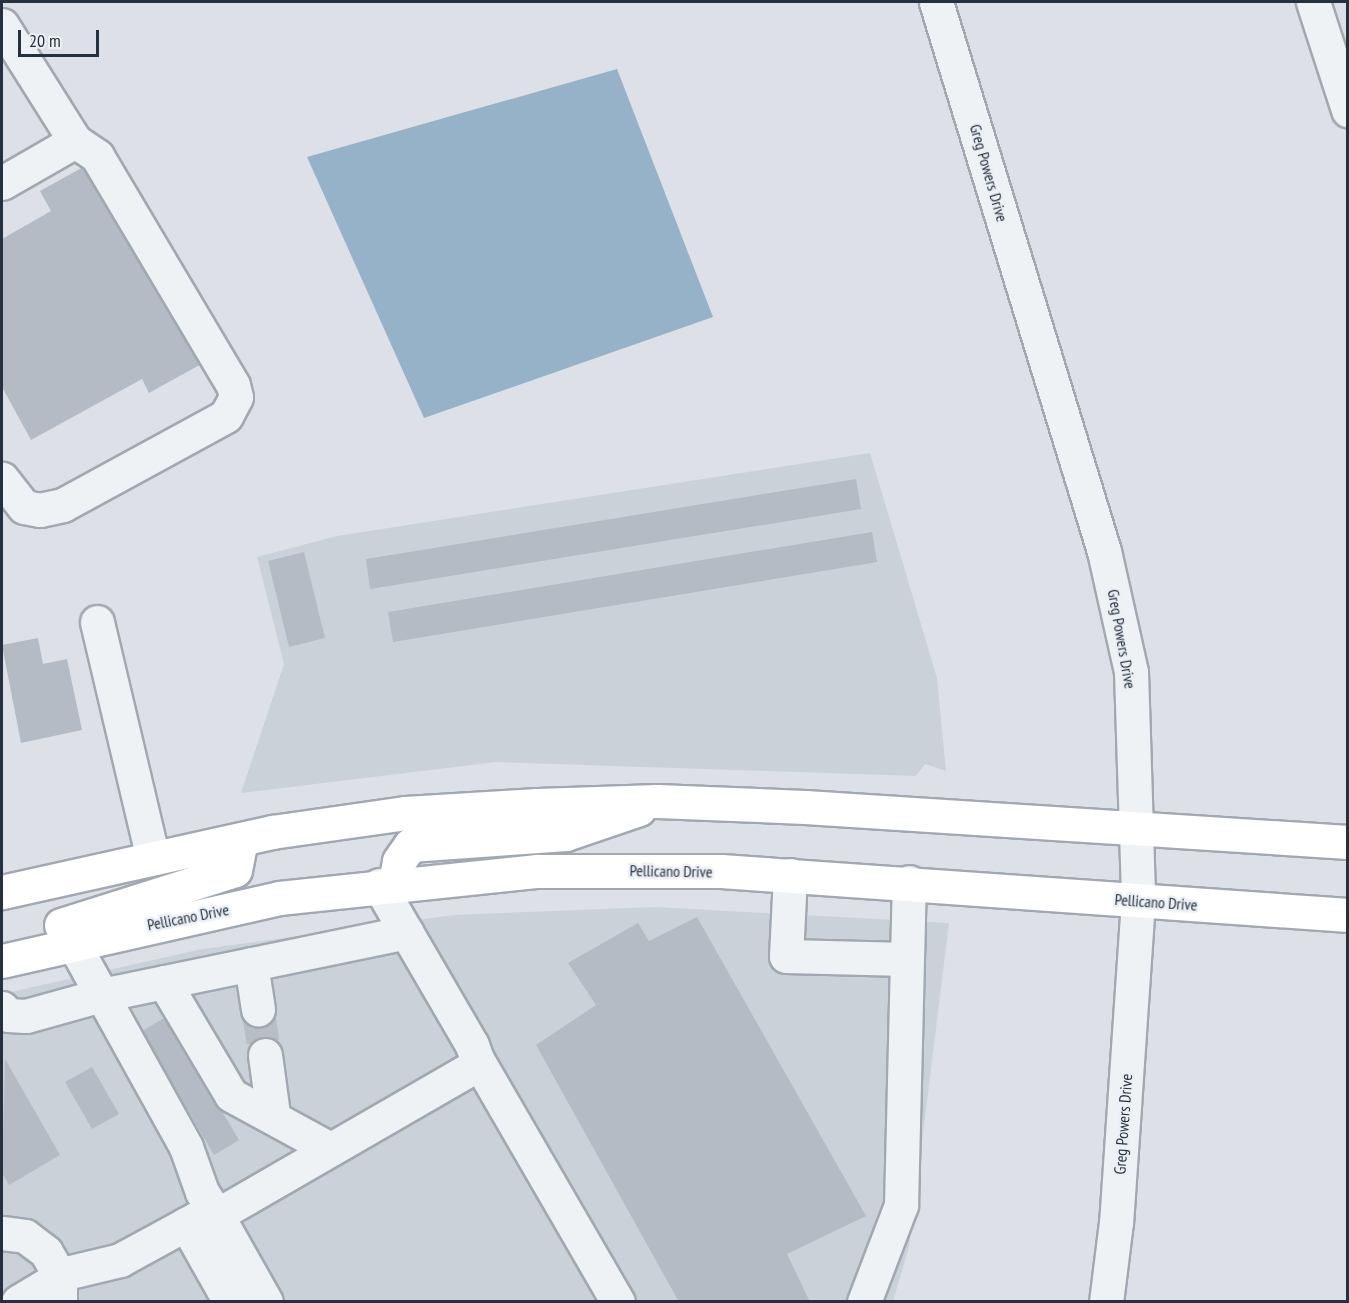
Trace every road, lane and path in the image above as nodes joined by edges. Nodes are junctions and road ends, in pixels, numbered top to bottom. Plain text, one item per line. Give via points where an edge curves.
1 (936, 2) edge
2 (1313, 2) edge
3 (2, 25) edge
4 (1347, 110) edge
5 (75, 141) junction
6 (2, 183) edge
7 (2, 479) edge
8 (97, 622) dead end
9 (657, 801) junction
10 (1138, 830) junction
11 (241, 840) junction
12 (1347, 842) edge
13 (153, 858) junction
14 (790, 875) junction
15 (909, 882) junction
16 (387, 884) junction
17 (2, 892) edge
18 (1138, 901) junction
19 (1347, 915) edge
20 (407, 932) junction
21 (73, 943) junction
22 (2, 959) edge
23 (906, 959) junction
24 (251, 964) junction
25 (164, 982) junction
26 (101, 994) junction
27 (2, 1008) edge
28 (258, 1009) tunnel mouth
29 (265, 1055) tunnel mouth
30 (477, 1059) junction
31 (273, 1114) junction
32 (330, 1149) junction
33 (217, 1215) junction
34 (186, 1224) junction
35 (2, 1233) edge
36 (60, 1289) edge
37 (18, 1302) edge
38 (230, 1302) edge
39 (266, 1302) edge
40 (618, 1302) edge
41 (864, 1302) edge
42 (1106, 1302) edge

1 - 10 street, Greg Powers Drive via 1119,608 1131,672
2 - 4 street
3 - 5 street
5 - 6 street
5 - 7 street via 103,165 233,385 234,405 226,416 63,505 40,510 24,507
8 - 13 street
9 - 10 main road
9 - 11 main road via 405,813
9 - 16 main road via 603,825 566,834 410,845
10 - 12 main road
10 - 18 street, Greg Powers Drive
11 - 13 main road
11 - 22 main road via 235,870 56,927
13 - 17 main road
14 - 15 main road, Pellicano Drive
14 - 16 main road, Pellicano Drive via 538,871
14 - 23 street via 786,956
15 - 18 main road, Pellicano Drive
15 - 23 street
16 - 20 street
16 - 21 main road, Pellicano Drive via 279,898
18 - 19 main road, Pellicano Drive
18 - 42 street, Greg Powers Drive via 1116,1222
20 - 24 street
20 - 30 street
21 - 22 main road, Pellicano Drive
21 - 26 street
23 - 41 street via 901,1205
24 - 25 street
24 - 28 street
25 - 26 street
25 - 31 street via 231,1095
26 - 27 street via 26,1016 8,1015
26 - 33 street via 186,1147 202,1192
29 - 31 street
30 - 32 street via 473,1067
30 - 40 street
31 - 32 street
32 - 33 street
33 - 34 street
33 - 39 street
34 - 36 street
34 - 38 street
35 - 36 street via 37,1243
36 - 37 street

